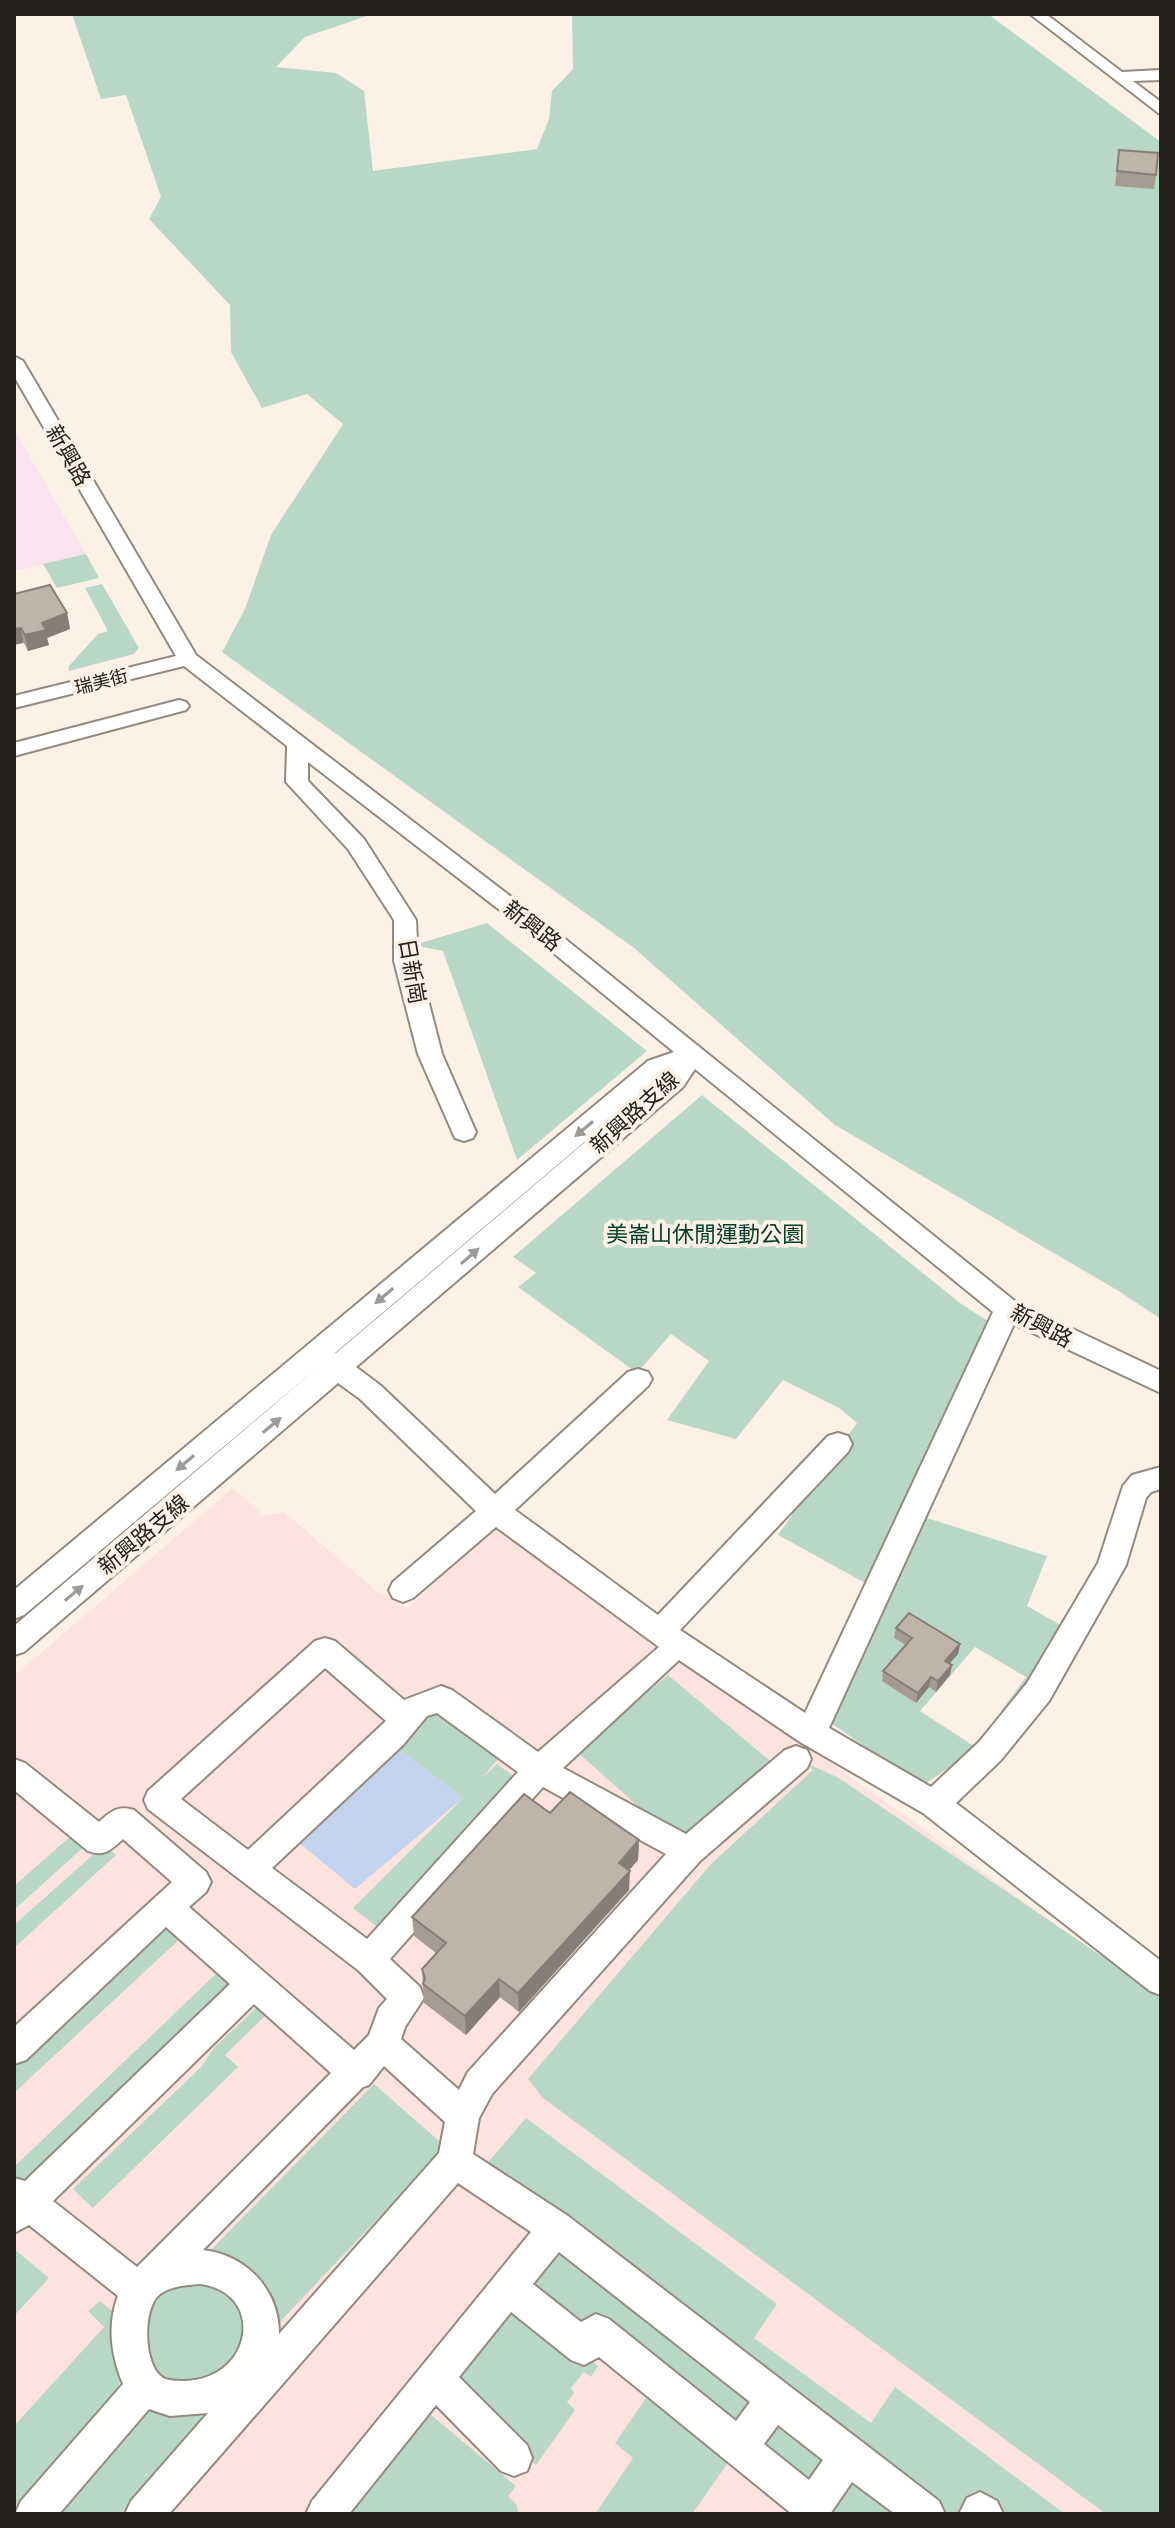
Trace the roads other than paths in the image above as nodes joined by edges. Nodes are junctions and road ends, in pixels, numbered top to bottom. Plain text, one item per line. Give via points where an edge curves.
1 (1037, 14) edge
2 (1161, 75) edge
3 (1119, 77) junction
4 (1161, 110) edge
5 (14, 361) edge
6 (188, 659) junction
7 (14, 702) edge
8 (179, 706) dead end
9 (298, 744) junction
10 (14, 750) edge
11 (693, 1054) junction
12 (464, 1132) dead end
13 (1007, 1309) junction
14 (328, 1361) junction
15 (638, 1379) dead end
16 (1161, 1383) edge
17 (838, 1444) dead end
18 (1161, 1478) edge
19 (495, 1511) junction
20 (403, 1590) dead end
21 (14, 1607) edge
22 (14, 1643) edge
23 (663, 1645) junction
24 (404, 1718) junction
25 (803, 1746) junction
26 (539, 1770) junction
27 (14, 1772) edge
28 (934, 1804) junction
29 (689, 1851) junction
30 (249, 1869) junction
31 (166, 1907) junction
32 (369, 1960) junction
33 (1161, 1980) edge
34 (253, 1983) junction
35 (383, 2044) junction
36 (14, 2049) edge
37 (357, 2074) junction
38 (463, 2116) junction
39 (455, 2161) junction
40 (19, 2203) edge
41 (556, 2228) junction
42 (144, 2285) junction
43 (509, 2288) junction
44 (434, 2378) junction
45 (248, 2382) junction
46 (144, 2387) junction
47 (775, 2399) junction
48 (739, 2447) junction
49 (848, 2456) junction
50 (514, 2458) dead end
51 (34, 2514) edge
52 (144, 2514) edge
53 (325, 2514) edge
54 (926, 2514) edge
55 (978, 2514) edge
56 (984, 2514) edge

1 - 3 street
2 - 3 street
3 - 4 street
5 - 6 street, 新興路
6 - 7 street, 瑞美街
6 - 9 street, 新興路
8 - 10 street
9 - 11 street, 新興路
9 - 12 street, 日新崗 via 297,782 356,844 405,920 406,961 430,1054
11 - 13 street, 新興路
11 - 14 street, 新興路支線 via 674,1081
13 - 16 street, 新興路
13 - 25 street
14 - 19 street via 370,1392
14 -> 21 street, 新興路支線
22 -> 14 street, 新興路支線
15 - 19 street
17 - 23 street
18 - 28 street via 1142,1483 1133,1494 1112,1565 1038,1692 990,1751
19 - 20 street
19 - 23 street
23 - 25 street
23 - 26 street
24 - 26 street via 417,1706 441,1699
24 - 30 street via 392,1736
24 - 30 street via 325,1650 159,1800
25 - 28 street
25 - 29 street
26 - 29 street
26 - 32 street
27 - 31 street via 99,1841 123,1820 195,1882
28 - 33 street
29 - 38 street via 480,2083
30 - 32 street
31 - 34 street
31 - 36 street
32 - 35 street via 408,1998 391,2019
34 - 37 street
34 - 40 street
35 - 37 street
35 - 38 street
37 - 42 street
38 - 39 street
39 - 41 street
39 - 45 street
40 - 42 street
41 - 43 street
41 - 47 street
42 - 45 street via 184,2266 198,2266 230,2274 250,2290 262,2335
42 - 46 street via 128,2315 136,2374
43 - 44 street
43 - 48 street via 584,2347 596,2332
44 - 50 street
44 - 53 street
45 - 46 street via 194,2398 168,2397
45 - 52 street
46 - 51 street
47 - 48 street
47 - 49 street
48 - 49 street via 813,2507
49 - 54 street
55 - 56 street

